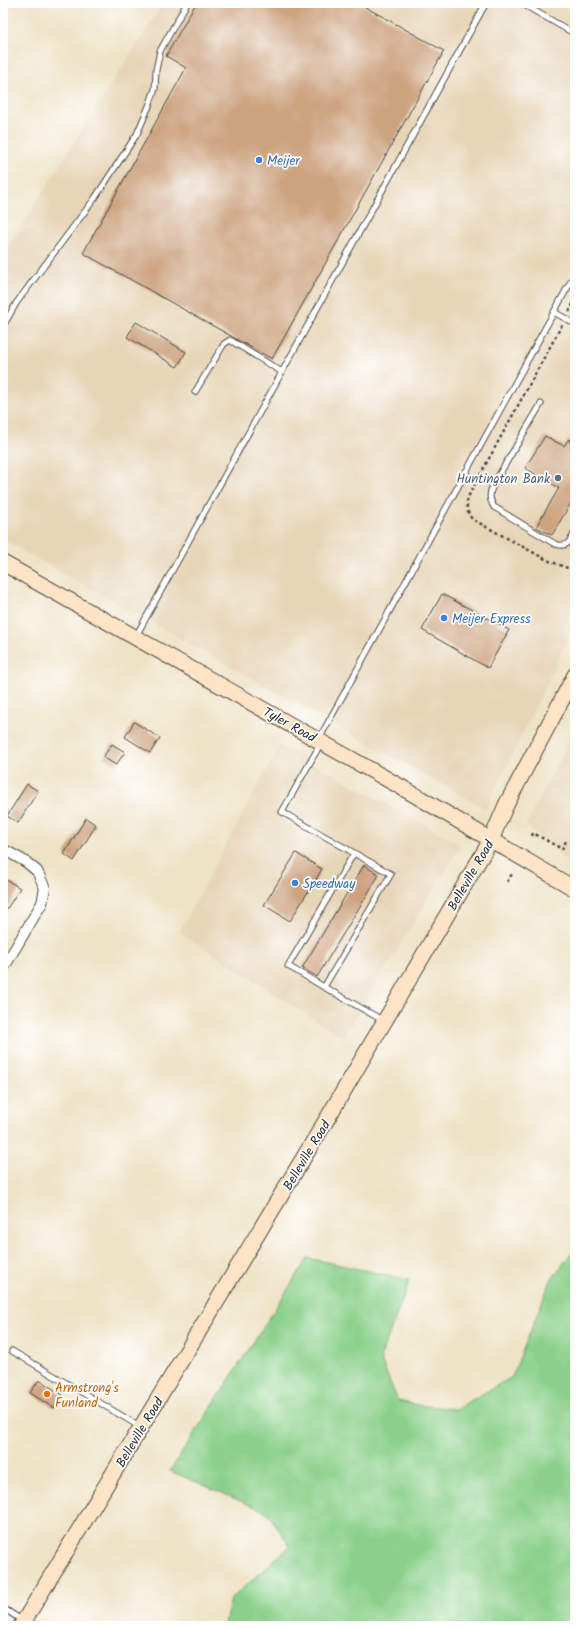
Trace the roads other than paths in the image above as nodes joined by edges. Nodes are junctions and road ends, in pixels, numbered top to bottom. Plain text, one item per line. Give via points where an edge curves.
1 (187, 3) edge
2 (486, 3) edge
3 (521, 3) edge
4 (575, 34) edge
5 (575, 274) edge
6 (554, 312) junction
7 (575, 324) edge
8 (3, 326) edge
9 (282, 372) junction
10 (195, 392) dead end
11 (541, 404) dead end
12 (575, 532) edge
13 (3, 563) edge
14 (136, 637) junction
15 (575, 675) edge
16 (320, 741) junction
17 (491, 840) junction
18 (3, 849) edge
19 (354, 853) junction
20 (575, 889) edge
21 (3, 969) edge
22 (324, 987) junction
23 (384, 1022) junction
24 (12, 1351) dead end
25 (141, 1428) junction
26 (3, 1608) edge
27 (23, 1624) edge

1 - 8 lane via 160,52 155,89 137,134 95,198 17,302
2 - 9 lane
3 - 4 lane
5 - 6 lane
6 - 7 lane
6 - 16 lane
9 - 10 lane via 230,340 224,344
9 - 14 lane
11 - 12 lane via 489,493 490,498 494,508 555,544 564,546 569,543
13 - 14 main road, Tyler Road
14 - 16 main road, Tyler Road
15 - 17 main road, Belleville Road via 506,805
16 - 17 main road, Tyler Road
16 - 19 lane via 282,812
17 - 20 main road, Tyler Road
17 - 23 main road, Belleville Road
18 - 21 street via 37,870 45,888 42,903
19 - 22 lane via 288,966
19 - 22 lane via 391,874
22 - 23 lane
23 - 25 main road, Belleville Road
24 - 25 lane
25 - 27 main road, Belleville Road
26 - 27 lane

